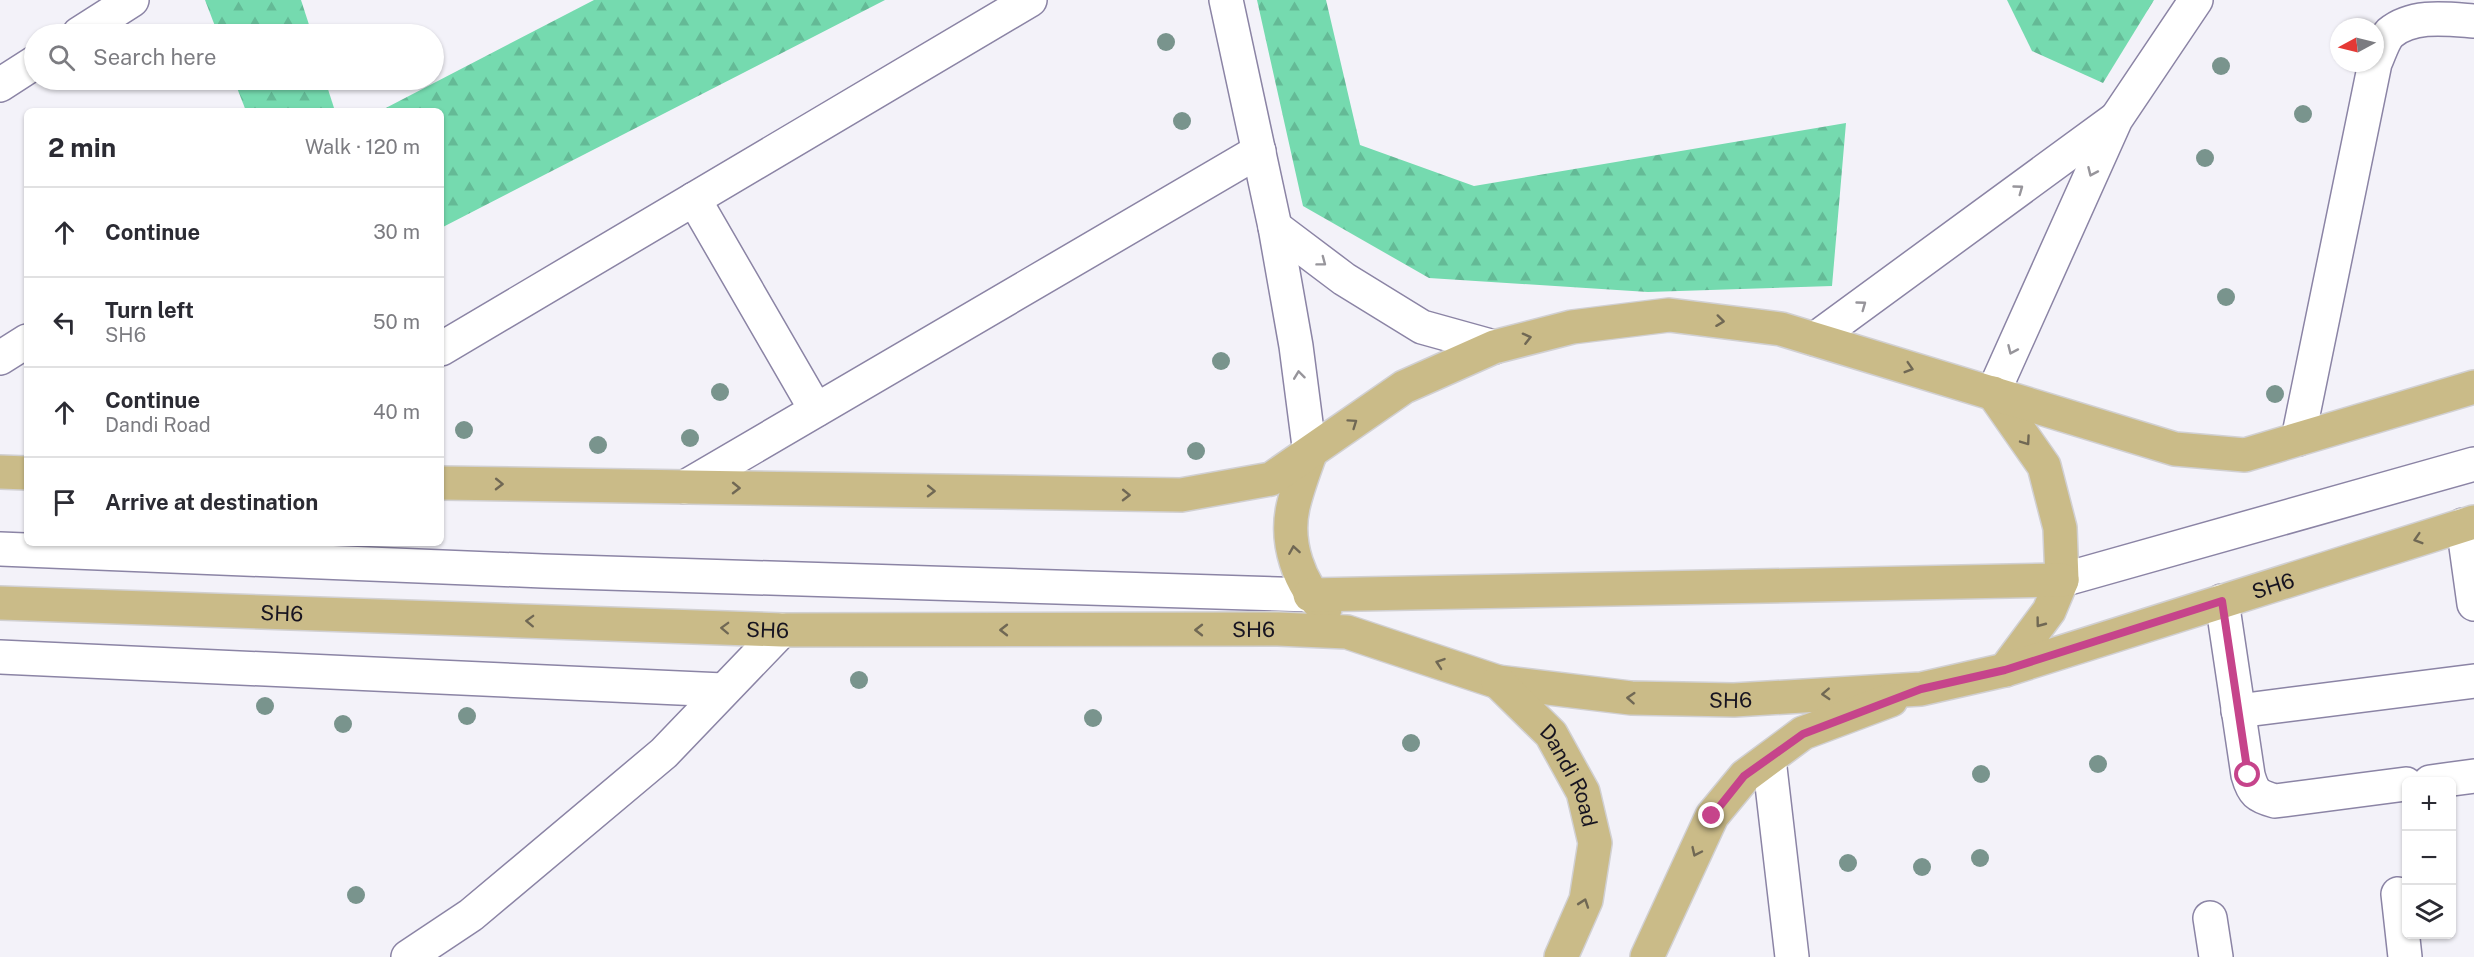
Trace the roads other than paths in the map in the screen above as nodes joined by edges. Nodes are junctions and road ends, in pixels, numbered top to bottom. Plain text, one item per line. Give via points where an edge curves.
1 (132, 0) edge
2 (1030, 0) edge
3 (1226, 0) edge
4 (2196, 0) edge
5 (2474, 21) edge
6 (95, 24) edge
7 (24, 69) edge
8 (0, 85) edge
9 (2116, 119) junction
10 (1259, 150) junction
11 (694, 199) junction
12 (1275, 227) junction
13 (1815, 339) junction
14 (24, 343) edge
15 (1494, 346) junction
16 (444, 347) edge
17 (0, 358) edge
18 (2474, 387) edge
19 (1993, 393) junction
20 (816, 410) junction
21 (2298, 440) junction
22 (1310, 453) junction
23 (2474, 464) edge
24 (0, 472) edge
25 (24, 473) edge
26 (444, 483) edge
27 (685, 487) junction
28 (2469, 524) edge
29 (0, 549) edge
30 (2062, 580) junction
31 (1310, 595) junction
32 (2222, 601) junction
33 (0, 603) edge
34 (2474, 604) edge
35 (782, 630) junction
36 (1347, 632) junction
37 (0, 657) edge
38 (2005, 670) junction
39 (2474, 681) edge
40 (1498, 682) junction
41 (1921, 689) junction
42 (723, 690) junction
43 (2238, 711) junction
44 (1769, 759) junction
45 (2474, 776) edge
46 (2456, 778) edge
47 (2402, 785) edge
48 (2398, 894) dead end
49 (2210, 918) dead end
50 (408, 957) edge
51 (1561, 957) edge
52 (1647, 957) edge
53 (1792, 957) edge
54 (2216, 957) edge
55 (2405, 957) edge

1 - 6 street
2 - 11 street
3 - 10 street
4 - 9 street
5 - 21 street via 2439,18 2412,22 2389,34 2375,63
7 - 8 street
13 -> 9 street
9 -> 19 street
10 - 12 street
10 - 20 street
11 - 16 street
11 - 20 street
12 -> 15 street via 1344,279 1422,327
22 -> 12 street
15 -> 13 main road via 1572,327 1670,315 1781,328
13 -> 19 main road
14 - 17 street
22 -> 15 main road via 1404,387
18 - 21 main road
19 - 21 main road via 2175,449 2245,455
19 -> 30 main road via 2044,466 2060,528
20 - 27 street
27 -> 22 main road via 1181,495 1271,479
31 -> 22 main road via 1292,551 1293,509
23 - 30 street
24 - 25 main road
26 -> 27 main road
28 -> 32 main road, SH6
28 - 34 street
29 - 31 street
30 - 31 main road
30 -> 38 main road via 2049,611
31 - 36 main road
32 - 38 main road, SH6
32 - 43 street
35 -> 33 main road, SH6
36 -> 35 main road, SH6
35 - 42 street
40 -> 36 main road, SH6
37 - 42 street
38 - 41 main road, SH6
39 - 43 street
41 -> 40 main road, SH6 via 1734,700 1631,698
51 -> 40 main road, Dandi Road via 1586,900 1595,843 1583,792 1551,734
41 - 44 main road via 1803,734
42 - 50 street via 664,753 471,915
43 - 47 street via 2248,775 2259,797 2275,801
44 -> 52 main road via 1744,776 1712,816
44 - 53 street
45 - 46 street
48 - 55 street
49 - 54 street

